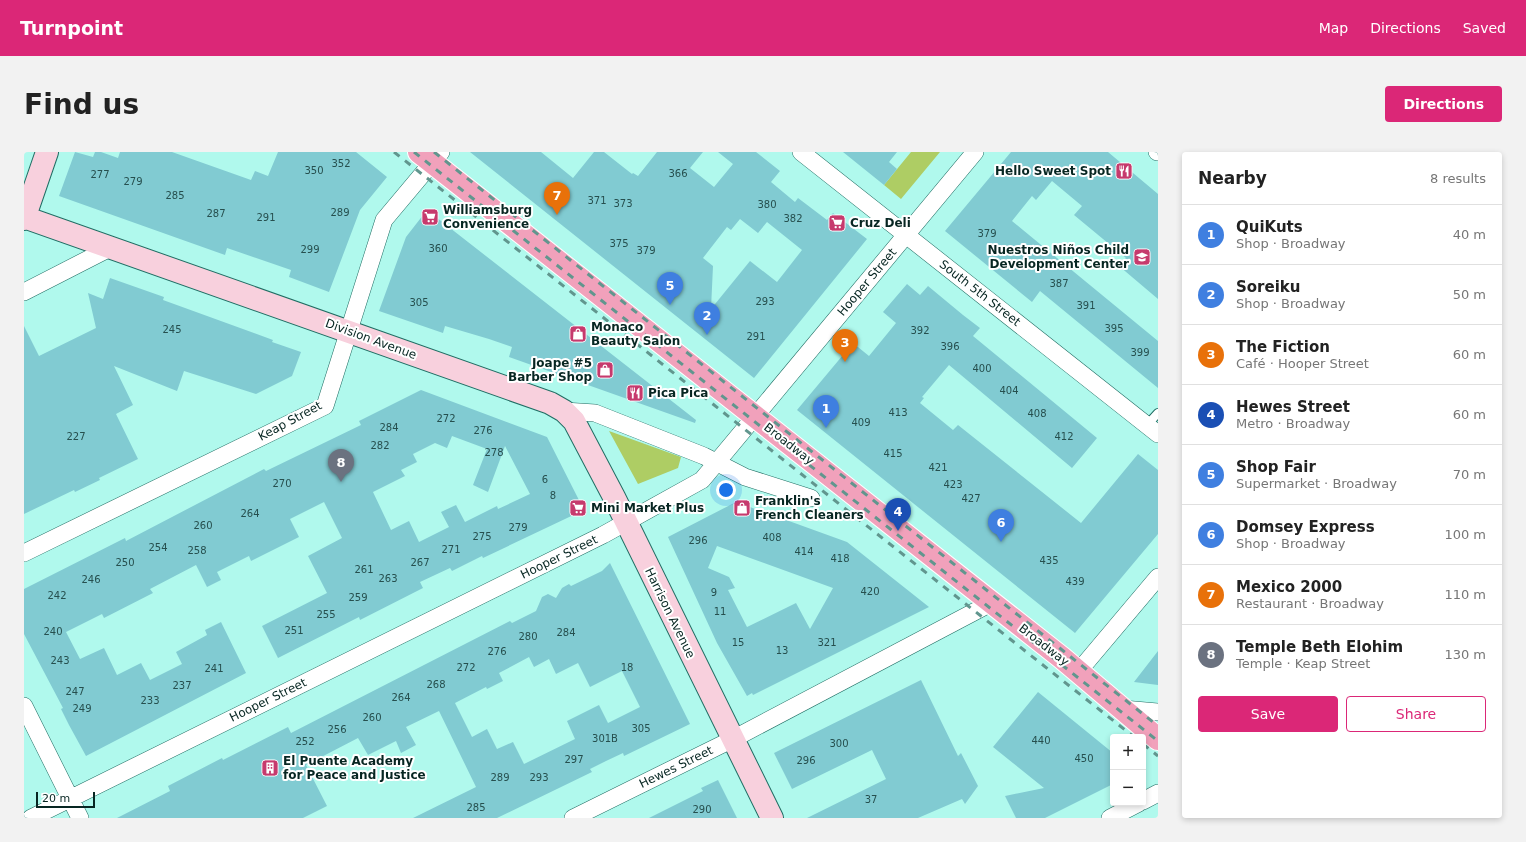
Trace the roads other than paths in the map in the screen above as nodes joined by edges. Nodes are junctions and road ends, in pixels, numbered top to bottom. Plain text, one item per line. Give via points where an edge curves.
1 (47, 152) edge
2 (802, 152) edge
3 (975, 152) edge
4 (431, 156) edge
5 (24, 218) edge
6 (906, 235) junction
7 (110, 248) junction
8 (24, 292) edge
9 (349, 331) junction
10 (564, 411) junction
11 (755, 418) junction
12 (1154, 424) edge
13 (716, 464) junction
14 (811, 498) dead end
15 (626, 523) junction
16 (24, 553) edge
17 (1158, 577) edge
18 (991, 603) junction
19 (1078, 672) junction
20 (24, 706) edge
21 (1124, 709) junction
22 (1158, 712) edge
23 (733, 739) junction
24 (1158, 739) edge
25 (1158, 794) edge
26 (70, 798) junction
27 (1146, 800) edge
28 (1133, 806) edge
29 (31, 818) edge
30 (80, 818) edge
31 (573, 818) edge
32 (772, 818) edge
33 (1110, 818) edge

1 - 5 street
2 - 6 street, South 5th Street
3 - 6 street, Hooper Street
4 - 9 street, Keap Street via 384,220
4 - 11 main road, Broadway
5 - 7 street, Division Avenue
6 - 11 street, Hooper Street
6 - 12 street, South 5th Street
7 - 8 street
7 - 9 street, Division Avenue
9 - 10 street, Division Avenue via 550,403
9 - 16 street, Keap Street via 325,406
10 - 13 street, Division Avenue via 595,413 704,456
10 - 15 street, Harrison Avenue via 574,421
11 - 13 street, Hooper Street
11 - 18 main road, Broadway
13 - 14 street via 745,477
13 - 15 street, Hooper Street via 702,480
15 - 23 street, Harrison Avenue
15 - 26 street, Hooper Street
17 - 19 street
18 - 19 main road, Broadway
18 - 23 street, Hewes Street
19 - 21 main road, Broadway
20 - 26 street
21 - 22 street
21 - 24 main road, Broadway
23 - 31 street, Hewes Street
23 - 32 street, Harrison Avenue
25 - 27 street
26 - 29 street, Hooper Street
26 - 30 street
28 - 33 street

